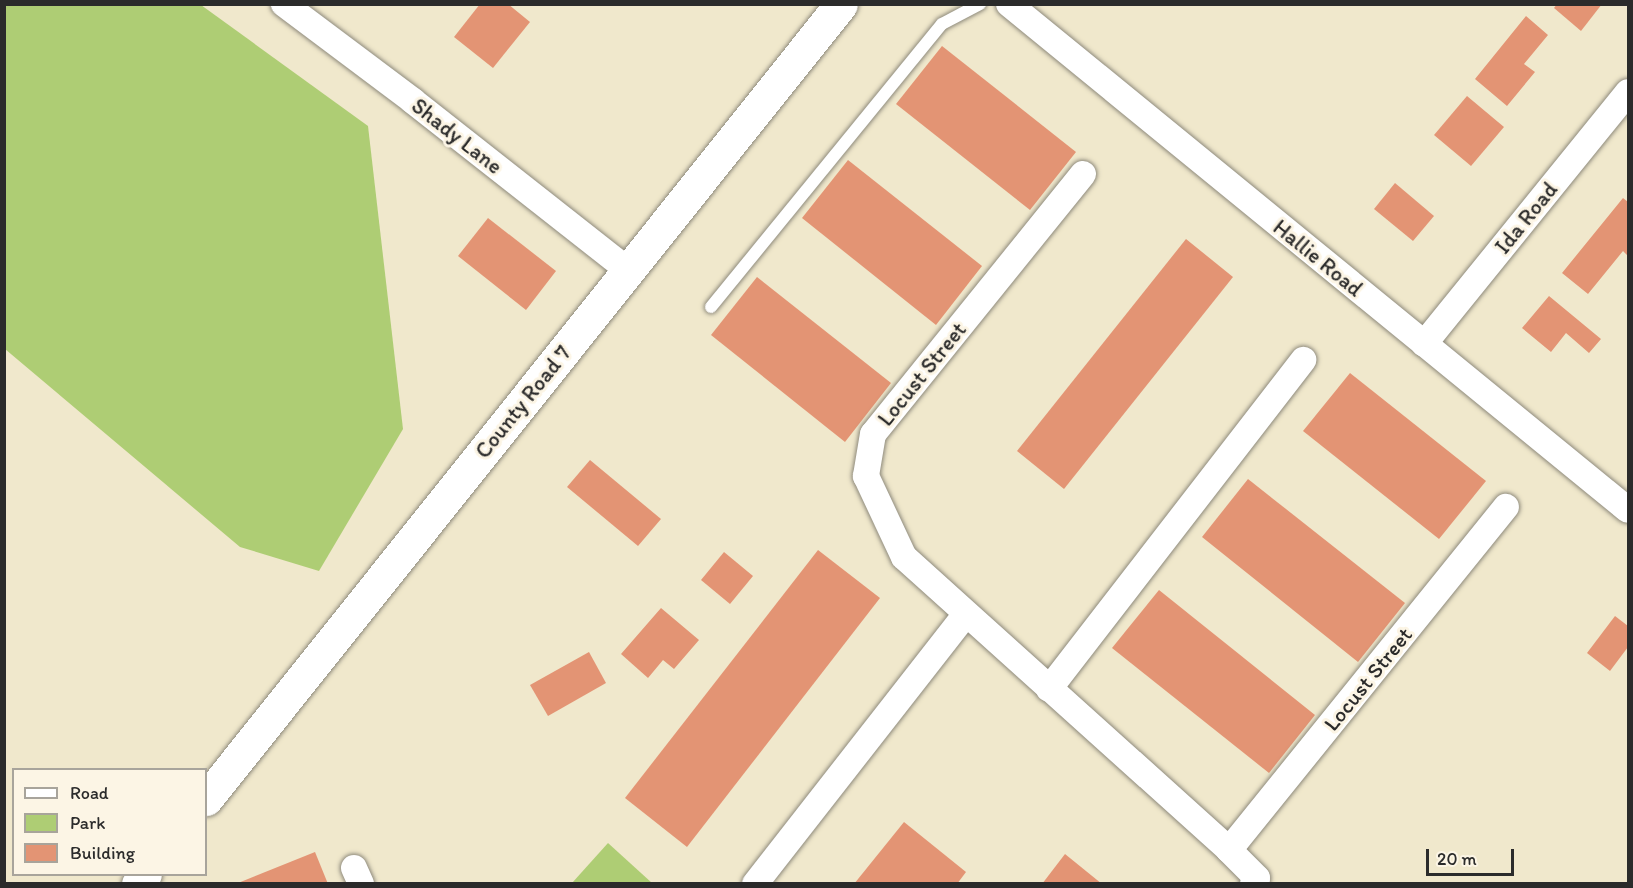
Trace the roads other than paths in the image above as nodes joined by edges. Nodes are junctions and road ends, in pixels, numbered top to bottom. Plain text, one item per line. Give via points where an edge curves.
1 (284, 4) edge
2 (840, 4) edge
3 (980, 4) edge
4 (1009, 4) edge
5 (1629, 92) edge
6 (1083, 174) dead end
7 (628, 270) junction
8 (711, 307) dead end
9 (1424, 344) junction
10 (1303, 360) dead end
11 (1506, 507) dead end
12 (1629, 510) edge
13 (965, 615) junction
14 (1049, 689) junction
15 (207, 798) edge
16 (1229, 850) junction
17 (754, 884) edge
18 (1253, 884) edge

1 - 7 street, Shady Lane
2 - 7 street, County Road 7
3 - 8 lane via 942,24
4 - 9 street, Hallie Road
5 - 9 street, Ida Road
6 - 13 street, Locust Street via 873,434 866,476 881,512 904,557
7 - 15 street, County Road 7
9 - 12 street, Hallie Road
10 - 14 street
11 - 16 street, Locust Street
13 - 14 street, Locust Street
13 - 17 street
14 - 16 street, Locust Street
16 - 18 street, Locust Street via 1257,878

